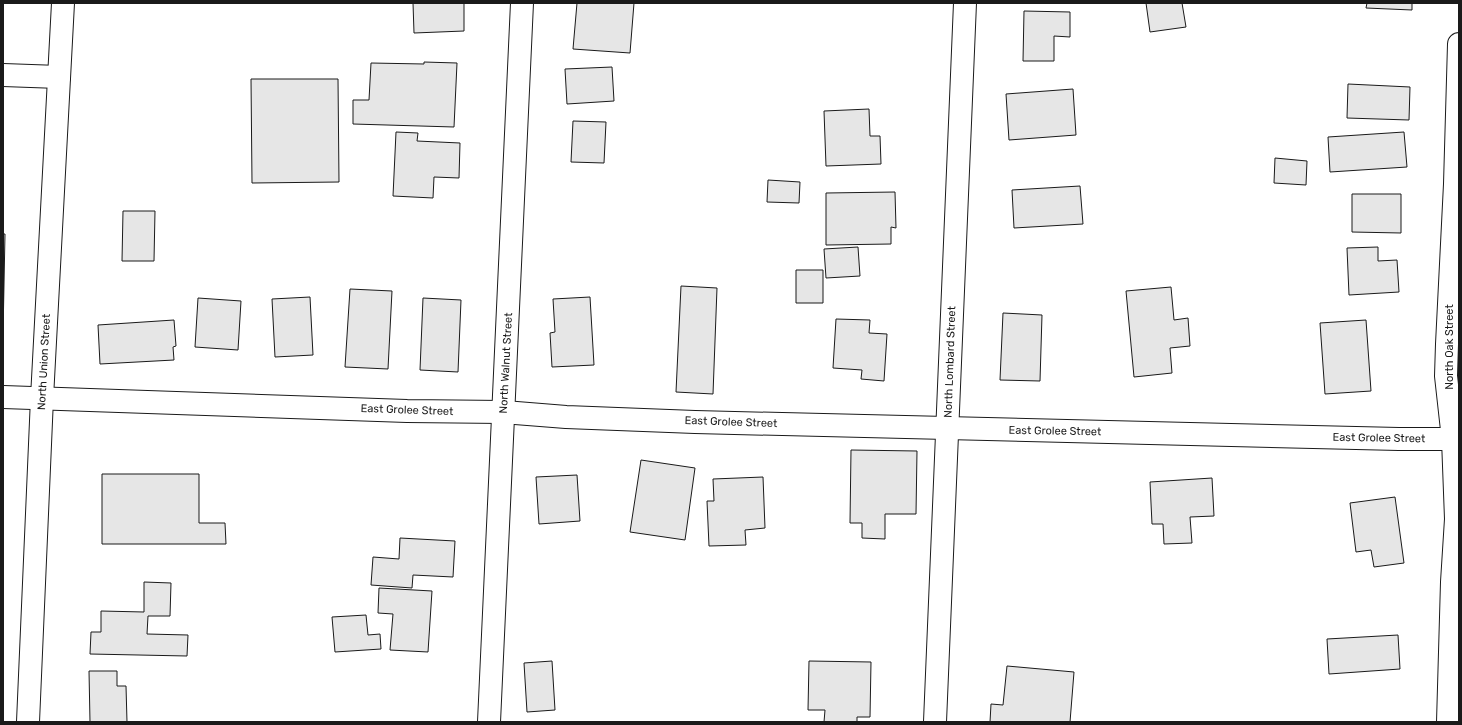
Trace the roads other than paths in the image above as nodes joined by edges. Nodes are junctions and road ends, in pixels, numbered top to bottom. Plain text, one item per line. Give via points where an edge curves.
1 (63, 3) edge
2 (522, 3) edge
3 (965, 3) edge
4 (1459, 44) edge
5 (3, 75) edge
6 (59, 77) junction
7 (3, 397) edge
8 (42, 398) junction
9 (503, 412) junction
10 (947, 428) junction
11 (1456, 439) edge
12 (28, 722) edge
13 (489, 722) edge
14 (935, 722) edge
15 (1448, 722) edge

1 - 6 street, North Union Street
2 - 9 street, North Walnut Street
3 - 10 street, North Lombard Street
4 - 11 street, North Oak Street via 1446,376
5 - 6 street
6 - 8 street, North Union Street
7 - 8 street, East Grolee Street
8 - 9 street, East Grolee Street
8 - 12 street, North Union Street
9 - 10 street, East Grolee Street via 695,422
9 - 13 street, North Walnut Street
10 - 11 street, East Grolee Street
10 - 14 street, North Lombard Street
11 - 15 street, North Oak Street via 1456,519

